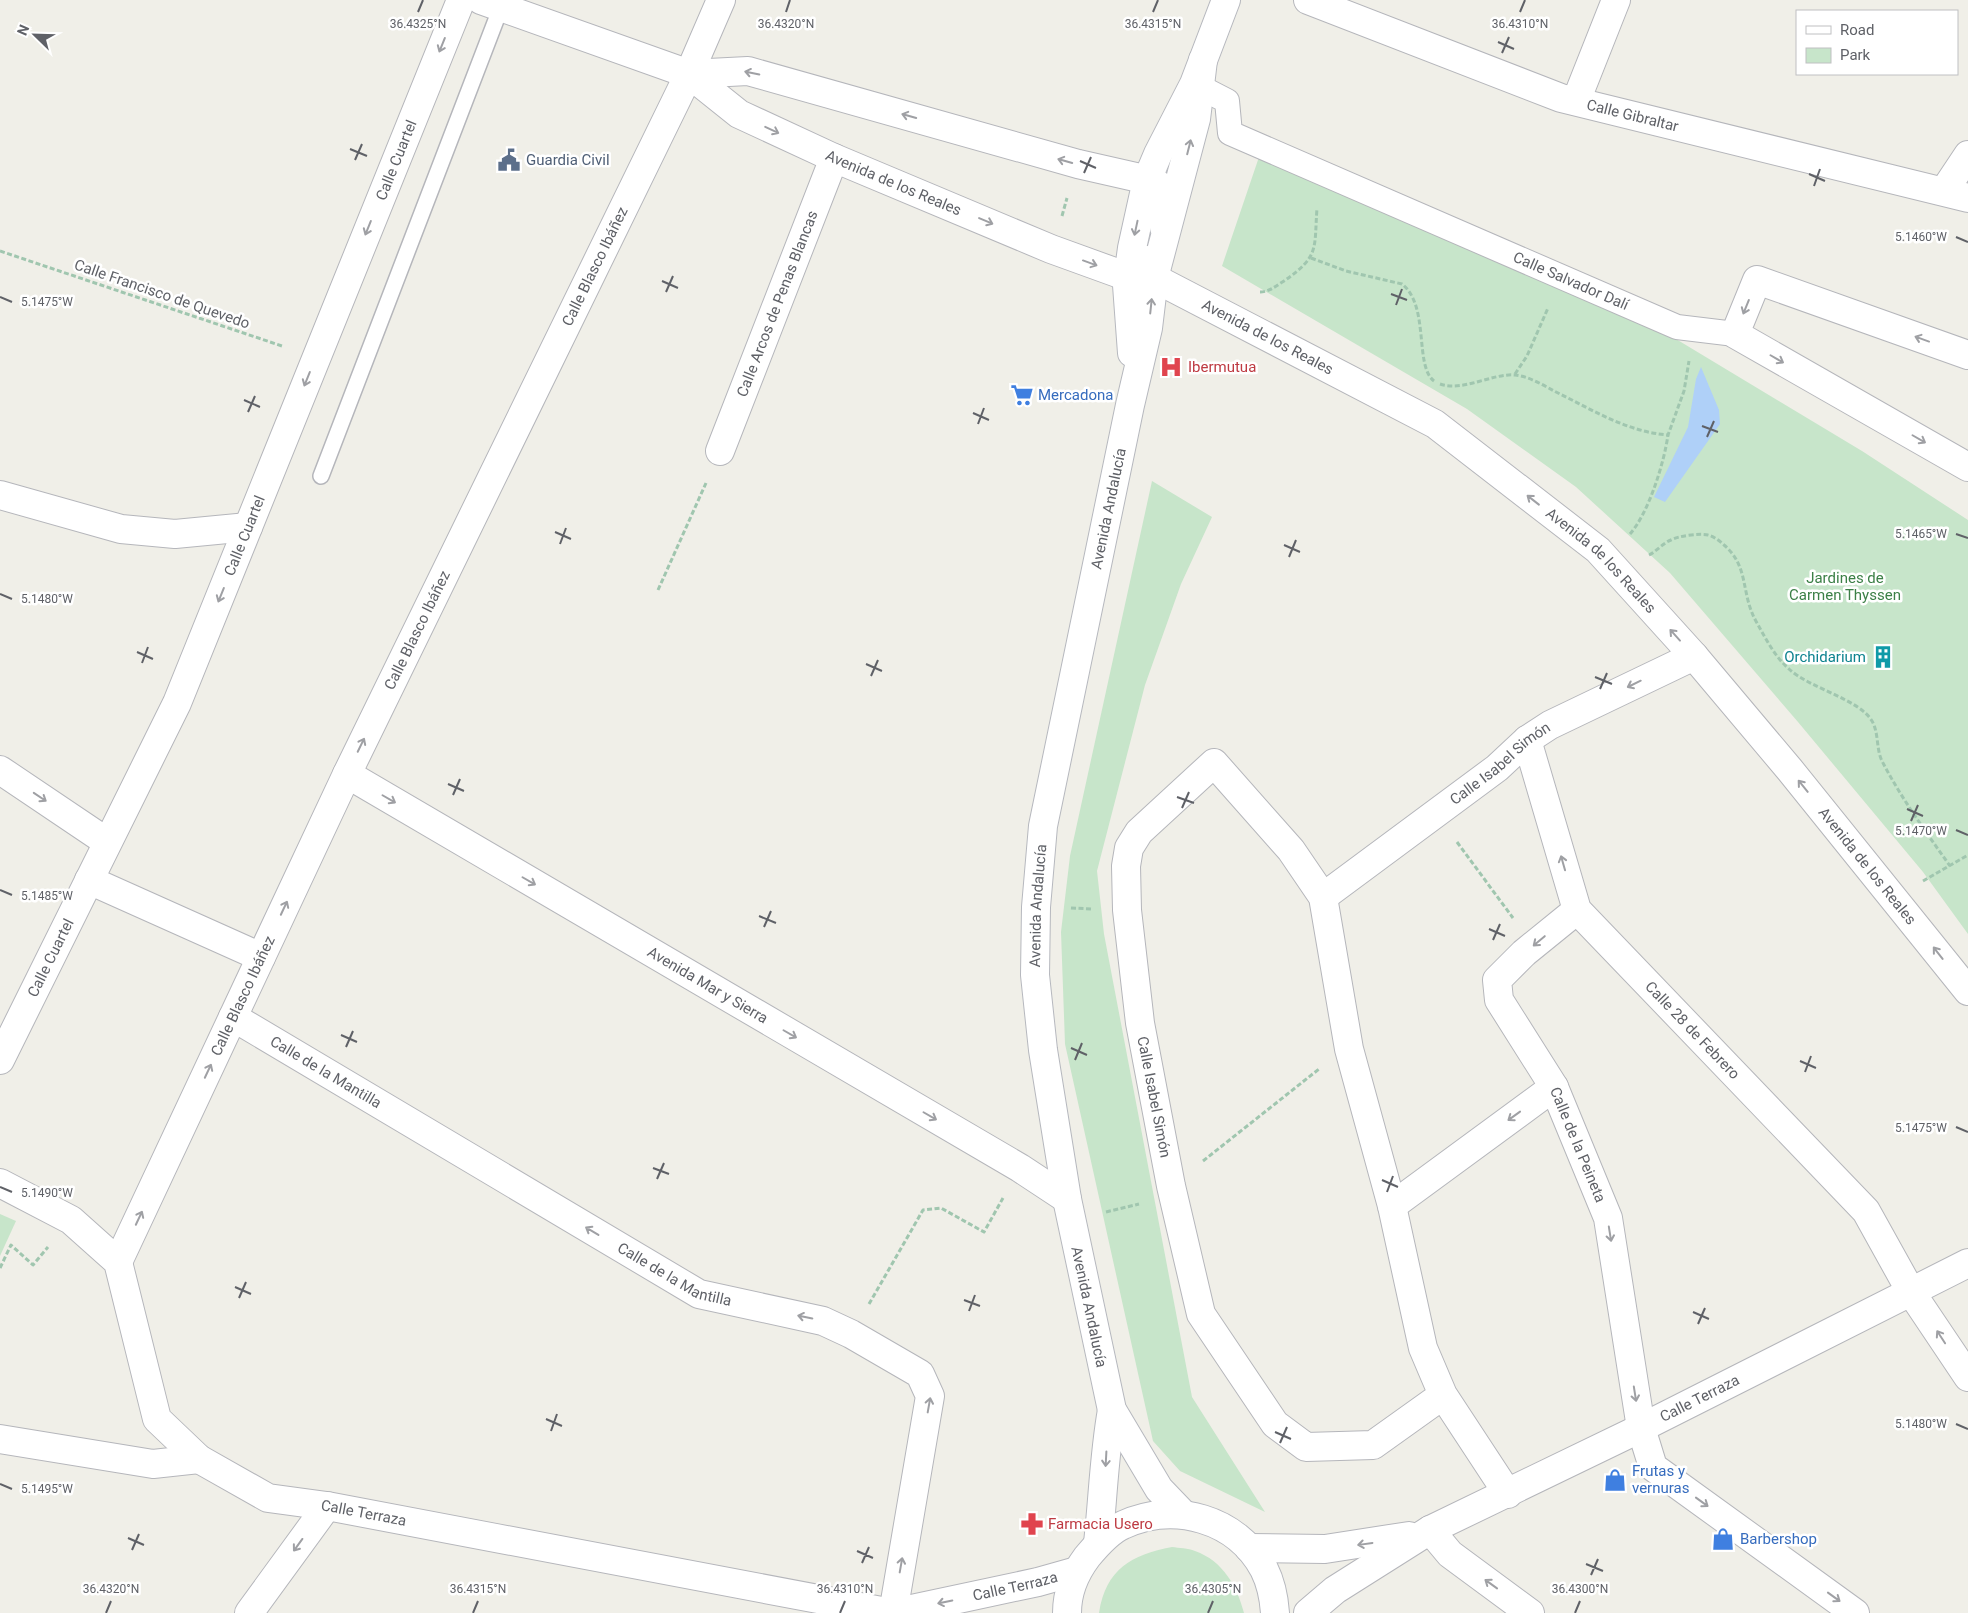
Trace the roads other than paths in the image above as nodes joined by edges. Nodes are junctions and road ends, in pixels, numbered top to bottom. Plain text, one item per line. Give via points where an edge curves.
1 (461, 0) edge
2 (721, 0) edge
3 (1226, 0) edge
4 (1308, 0) edge
5 (1616, 0) edge
6 (491, 4) edge
7 (688, 74) junction
8 (1199, 77) junction
9 (1576, 101) junction
10 (1968, 154) edge
11 (834, 158) junction
12 (1147, 180) junction
13 (1956, 194) edge
14 (1164, 232) junction
15 (1137, 281) junction
16 (1735, 334) junction
17 (1968, 355) edge
18 (720, 451) road end
19 (1968, 467) edge
20 (321, 476) dead end
21 (0, 495) edge
22 (248, 527) junction
23 (1694, 656) junction
24 (1528, 740) junction
25 (0, 770) edge
26 (346, 774) junction
27 (107, 842) junction
28 (89, 880) junction
29 (1323, 897) junction
30 (1577, 910) junction
31 (261, 957) junction
32 (1968, 991) edge
33 (233, 1017) junction
34 (0, 1060) edge
35 (1554, 1087) junction
36 (0, 1183) edge
37 (1392, 1206) junction
38 (1069, 1209) junction
39 (118, 1262) junction
40 (1968, 1263) edge
41 (1911, 1292) junction
42 (1968, 1377) edge
43 (1443, 1395) junction
44 (1112, 1410) junction
45 (1640, 1428) junction
46 (0, 1439) edge
47 (199, 1459) junction
48 (1508, 1494) junction
49 (327, 1506) junction
50 (1183, 1514) junction
51 (1430, 1530) junction
52 (1098, 1543) junction
53 (1249, 1548) junction
54 (1077, 1571) junction
55 (250, 1613) edge
56 (892, 1613) edge
57 (1067, 1613) edge
58 (1275, 1613) edge
59 (1308, 1613) edge
60 (1530, 1613) edge
61 (1855, 1613) edge

1 -> 22 street, Calle Cuartel
2 - 7 street, Calle Blasco Ibáñez
3 - 8 street, Avenida Andalucía
4 - 9 street, Calle Gibraltar
5 - 9 street
6 - 7 street, Avenida de los Reales
6 - 20 lane
7 -> 11 street, Avenida de los Reales via 739,114
12 -> 7 street, Avenida de los Reales via 1078,164 748,71
26 -> 7 street, Calle Blasco Ibáñez
8 - 12 street, Avenida Andalucía
14 -> 8 street, Avenida Andalucía via 1196,119
8 - 16 street, Calle Salvador Dalí via 1227,101 1230,133 1677,327
9 - 13 street, Calle Gibraltar
10 - 13 street
11 -> 15 street, Avenida de los Reales
11 - 18 street, Calle Arcos de Penas Blancas
12 - 14 street, Avenida de los Reales via 1162,187 1166,201
12 -> 15 street, Avenida Andalucía via 1132,248
14 - 15 street, Avenida de los Reales via 1136,272
23 -> 15 street, Avenida de los Reales via 1598,550 1435,424
15 - 38 street, Avenida Andalucía via 1148,328 1043,826 1036,907 1035,975 1043,1050
17 -> 16 street via 1757,280
16 -> 19 street, Calle Salvador Dalí
21 - 22 street via 121,528 174,534
22 -> 27 street, Calle Cuartel via 177,703
23 -> 24 street, Calle Isabel Simón via 1550,724
32 -> 23 street, Avenida de los Reales
24 - 29 street, Calle Isabel Simón via 1497,768
30 -> 24 street, Calle 28 de Febrero
25 -> 27 street
31 -> 26 street, Calle Blasco Ibáñez
26 -> 38 street, Avenida Mar y Sierra via 1020,1168
27 - 28 street, Calle Cuartel
28 - 31 street
28 - 34 street, Calle Cuartel
29 - 37 street, Calle Isabel Simón via 1349,1049
29 - 43 street, Calle Isabel Simón via 1291,850 1214,763 1139,832 1129,848 1127,910 1140,1023 1171,1186 1201,1314 1275,1424 1306,1447 1372,1445
30 -> 35 street, Calle de la Peineta via 1524,953 1497,980 1499,1000
30 - 41 street, Calle 28 de Febrero via 1866,1211
31 - 33 street, Calle Blasco Ibáñez
39 -> 33 street, Calle Blasco Ibáñez
56 -> 33 street, Calle de la Mantilla via 930,1396 920,1374 823,1321 700,1294
35 -> 37 street
35 -> 45 street, Calle de la Peineta via 1608,1218
36 - 39 street via 71,1220
37 - 43 street, Calle Isabel Simón via 1422,1348
38 - 44 street, Avenida Andalucía
39 - 47 street, Calle Terraza via 156,1419
40 - 41 street, Calle Terraza
42 -> 41 street, Calle 28 de Febrero
41 - 45 street, Calle Terraza
43 - 48 street, Calle Isabel Simón
44 - 50 street, Avenida Andalucía via 1159,1489
44 -> 52 street, Avenida Andalucía
45 - 48 street, Calle Terraza
45 -> 61 street, Calle de la Peineta via 1653,1467
46 - 47 street via 153,1464
47 - 49 street, Calle Terraza via 268,1498
48 - 51 street, Calle Terraza
49 -> 55 street
49 - 56 street, Calle Terraza
50 - 52 street via 1152,1515 1122,1525
50 - 53 street via 1208,1520 1230,1531
51 -> 53 street, Calle Terraza via 1396,1539 1325,1549
51 - 59 street, Calle Terraza via 1335,1590
60 -> 51 street via 1450,1554
52 - 54 street
53 - 58 street via 1264,1570 1273,1594
54 -> 56 street, Calle Terraza
54 - 57 street

